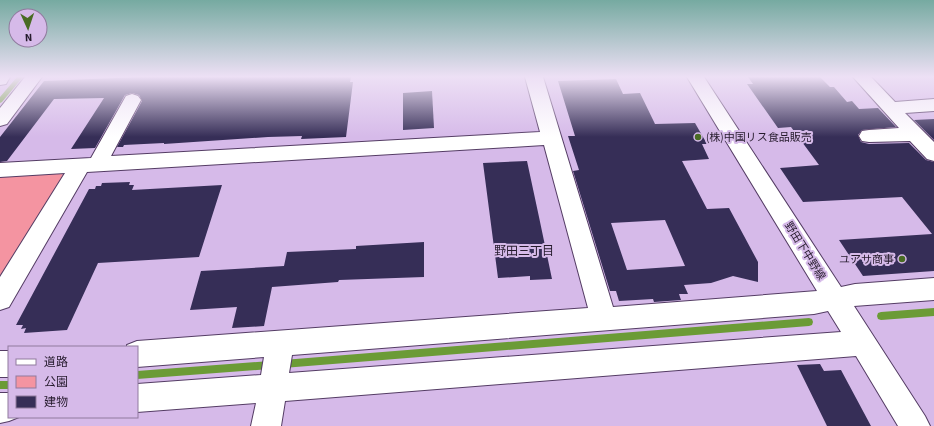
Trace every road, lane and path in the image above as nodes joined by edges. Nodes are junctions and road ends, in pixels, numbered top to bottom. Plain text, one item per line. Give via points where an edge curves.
1 (18, 97) edge
2 (540, 97) edge
3 (708, 97) edge
4 (880, 97) edge
5 (132, 100) dead end
6 (934, 105) edge
7 (890, 108) junction
8 (0, 120) edge
9 (915, 134) junction
10 (869, 136) dead end
11 (551, 138) junction
12 (934, 154) edge
13 (89, 164) junction
14 (0, 170) edge
15 (934, 289) edge
16 (0, 299) edge
17 (835, 299) junction
18 (604, 319) junction
19 (862, 343) junction
20 (138, 354) edge
21 (276, 365) junction
22 (138, 398) edge
23 (266, 426) edge
24 (915, 426) edge

1 - 8 street
2 - 11 street
3 - 17 street, 野田下中野線
4 - 7 street
5 - 13 street
6 - 7 street
7 - 9 street
9 - 10 street
9 - 12 street
11 - 13 street
11 - 18 street
13 - 14 street
13 - 16 street
15 - 17 street
17 - 18 street
17 - 19 street, 野田下中野線
18 - 21 street
19 - 21 street
19 - 24 street, 野田下中野線
20 - 21 street
21 - 22 street
21 - 23 street

